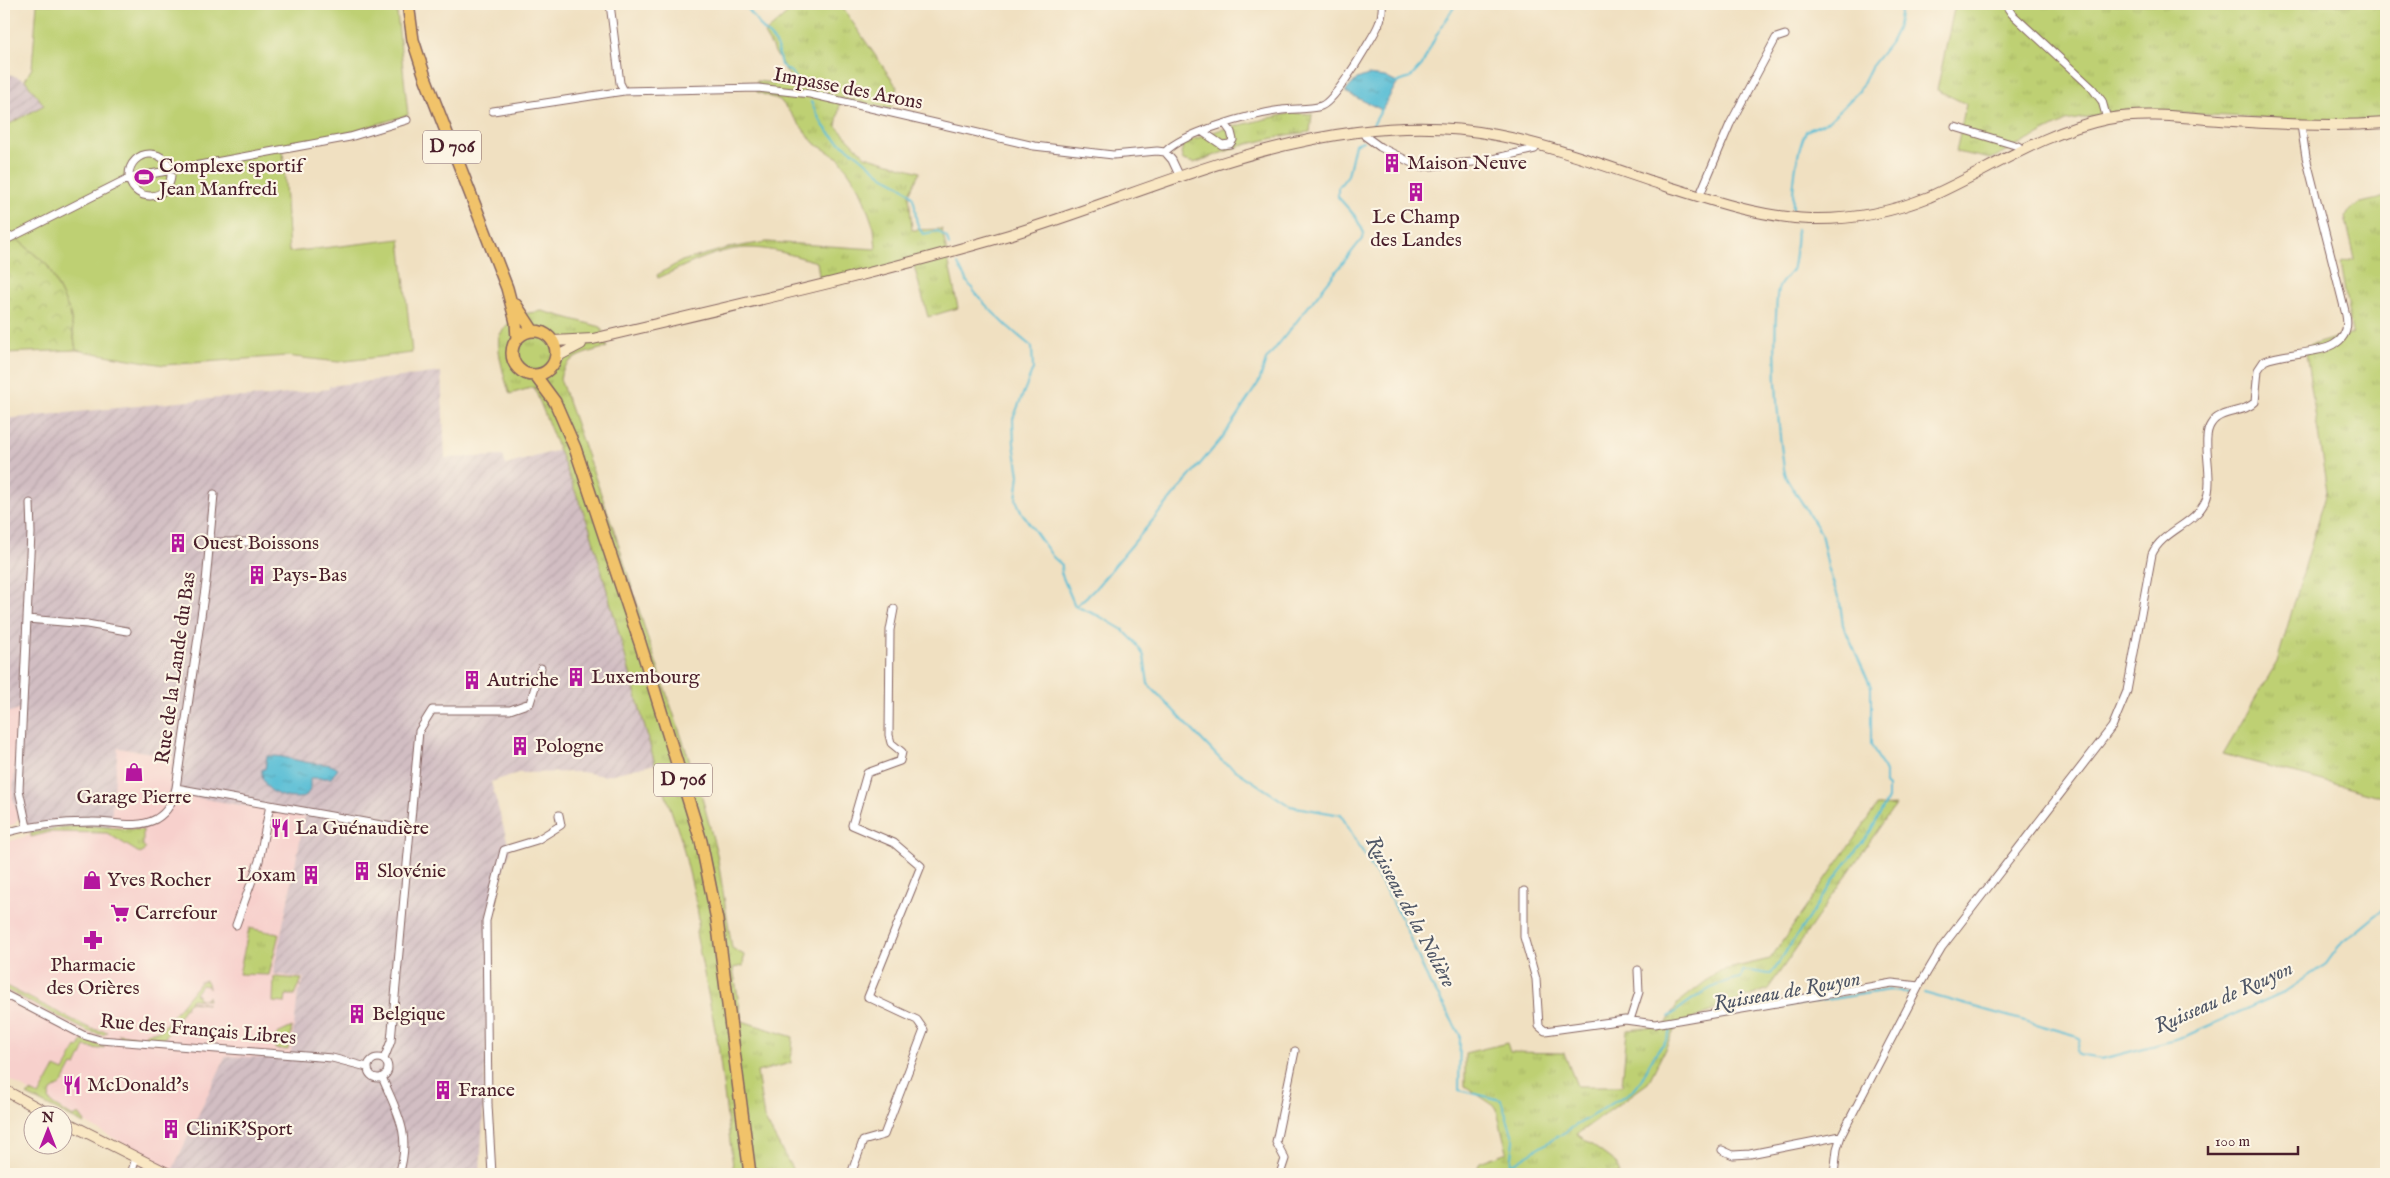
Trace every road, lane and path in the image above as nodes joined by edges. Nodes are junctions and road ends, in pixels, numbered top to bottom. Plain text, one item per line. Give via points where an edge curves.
1 (408, 4) edge
2 (610, 4) edge
3 (1382, 4) edge
4 (2005, 4) edge
5 (1785, 35) dead end
6 (624, 91) junction
7 (493, 111) dead end
8 (2107, 119) junction
9 (407, 120) dead end
10 (2386, 123) edge
11 (1226, 125) junction
12 (2301, 125) junction
13 (1955, 127) dead end
14 (1363, 131) junction
15 (1203, 132) junction
16 (1536, 145) junction
17 (2022, 150) junction
18 (1165, 152) junction
19 (170, 171) junction
20 (1180, 177) junction
21 (129, 178) junction
22 (1699, 197) junction
23 (4, 241) edge
24 (507, 288) junction
25 (533, 331) junction
26 (518, 339) junction
27 (593, 339) junction
28 (553, 341) junction
29 (556, 356) junction
30 (549, 369) junction
31 (535, 375) junction
32 (555, 402) junction
33 (214, 494) dead end
34 (30, 504) dead end
35 (210, 542) junction
36 (258, 542) dead end
37 (894, 609) dead end
38 (27, 619) junction
39 (127, 631) dead end
40 (541, 668) dead end
41 (176, 788) junction
42 (270, 805) junction
43 (559, 815) dead end
44 (27, 827) junction
45 (409, 830) junction
46 (4, 833) edge
47 (1524, 891) dead end
48 (236, 925) dead end
49 (1638, 970) dead end
50 (1920, 986) junction
51 (4, 994) edge
52 (1630, 1020) junction
53 (1295, 1051) dead end
54 (384, 1059) junction
55 (367, 1067) junction
56 (382, 1077) junction
57 (4, 1090) edge
58 (34, 1106) edge
59 (72, 1125) edge
60 (1841, 1136) junction
61 (1722, 1150) dead end
62 (136, 1158) junction
63 (131, 1174) edge
64 (169, 1174) edge
65 (399, 1174) edge
66 (492, 1174) edge
67 (750, 1174) edge
68 (851, 1174) edge
69 (1280, 1174) edge
70 (1834, 1174) edge

1 - 24 main road, D 706 via 413,40 425,77
2 - 6 street via 620,83
3 - 11 street via 1382,18 1358,61 1328,101 1320,106 1284,109
4 - 8 street via 2092,88 2102,101
5 - 22 street via 1776,38 1759,68 1730,124
6 - 7 street, Impasse des Arons
6 - 18 street, Impasse des Arons via 758,88 810,94 1034,146 1113,155
8 - 12 street via 2152,115
8 - 17 street via 2061,132
9 - 19 street via 350,137
10 - 12 street
11 - 15 street
11 - 15 street via 1233,140 1230,144 1222,145
12 - 50 street via 2306,157 2346,315 2346,335 2328,347 2264,361 2258,370 2255,402 2212,422 2207,436 2210,468 2207,498 2199,511 2160,542 2152,554 2127,692 2112,727 1950,936
13 - 17 street
14 - 16 street via 1443,128 1496,135
14 - 16 street via 1380,147 1420,167 1510,156 1535,149
14 - 20 street via 1269,148
15 - 18 street via 1178,141
16 - 22 street
17 - 22 street via 1925,198 1875,213 1795,218 1762,214
18 - 20 street
19 - 21 street
19 - 21 street via 163,158 150,154 136,159
19 - 21 street via 171,177 165,189 154,195 136,190
20 - 27 street via 1061,219 951,251
21 - 23 street
24 - 25 main road, D 706
24 - 26 main road, D 706
25 - 26 main road
25 - 28 main road via 544,333
26 - 31 main road via 512,349 514,360 524,372
27 - 28 street
27 - 29 street
28 - 29 main road
29 - 30 main road
30 - 31 main road
30 - 32 main road, D 706
31 - 32 main road, D 706
32 - 67 main road, D 706 via 575,448 701,841 717,920
33 - 35 street, Rue de la Lande du Bas
34 - 38 street via 32,533
35 - 36 street
35 - 41 street, Rue de la Lande du Bas
37 - 68 street via 890,630 889,735 891,743 902,752 900,761 866,773 852,826 894,843 921,866 868,997 917,1020 924,1030 884,1135 863,1140
38 - 39 street
38 - 44 street via 19,790
40 - 45 street via 530,703 510,710 432,710 418,731
41 - 42 street
41 - 44 street, Rue de la Lande du Bas via 168,810 144,823 93,822
42 - 45 street
42 - 48 street via 259,861
43 - 66 street via 561,825 550,833 504,850 488,907 489,1156
44 - 46 street, Rue de la Lande du Bas
45 - 54 street via 391,1041
47 - 52 street via 1524,937 1536,979 1540,1028 1555,1030
49 - 52 street via 1638,998
50 - 52 street via 1892,983 1655,1024
50 - 60 street
51 - 55 street, Rue des Français Libres via 83,1035 105,1041 332,1058
53 - 69 street via 1276,1142 1285,1159
54 - 55 street via 373,1058
54 - 56 street via 388,1070
55 - 56 street via 373,1077
56 - 65 street via 403,1128 405,1154
57 - 58 street
59 - 62 street
60 - 61 street via 1750,1154 1733,1155
60 - 70 street
62 - 63 street
62 - 64 street

